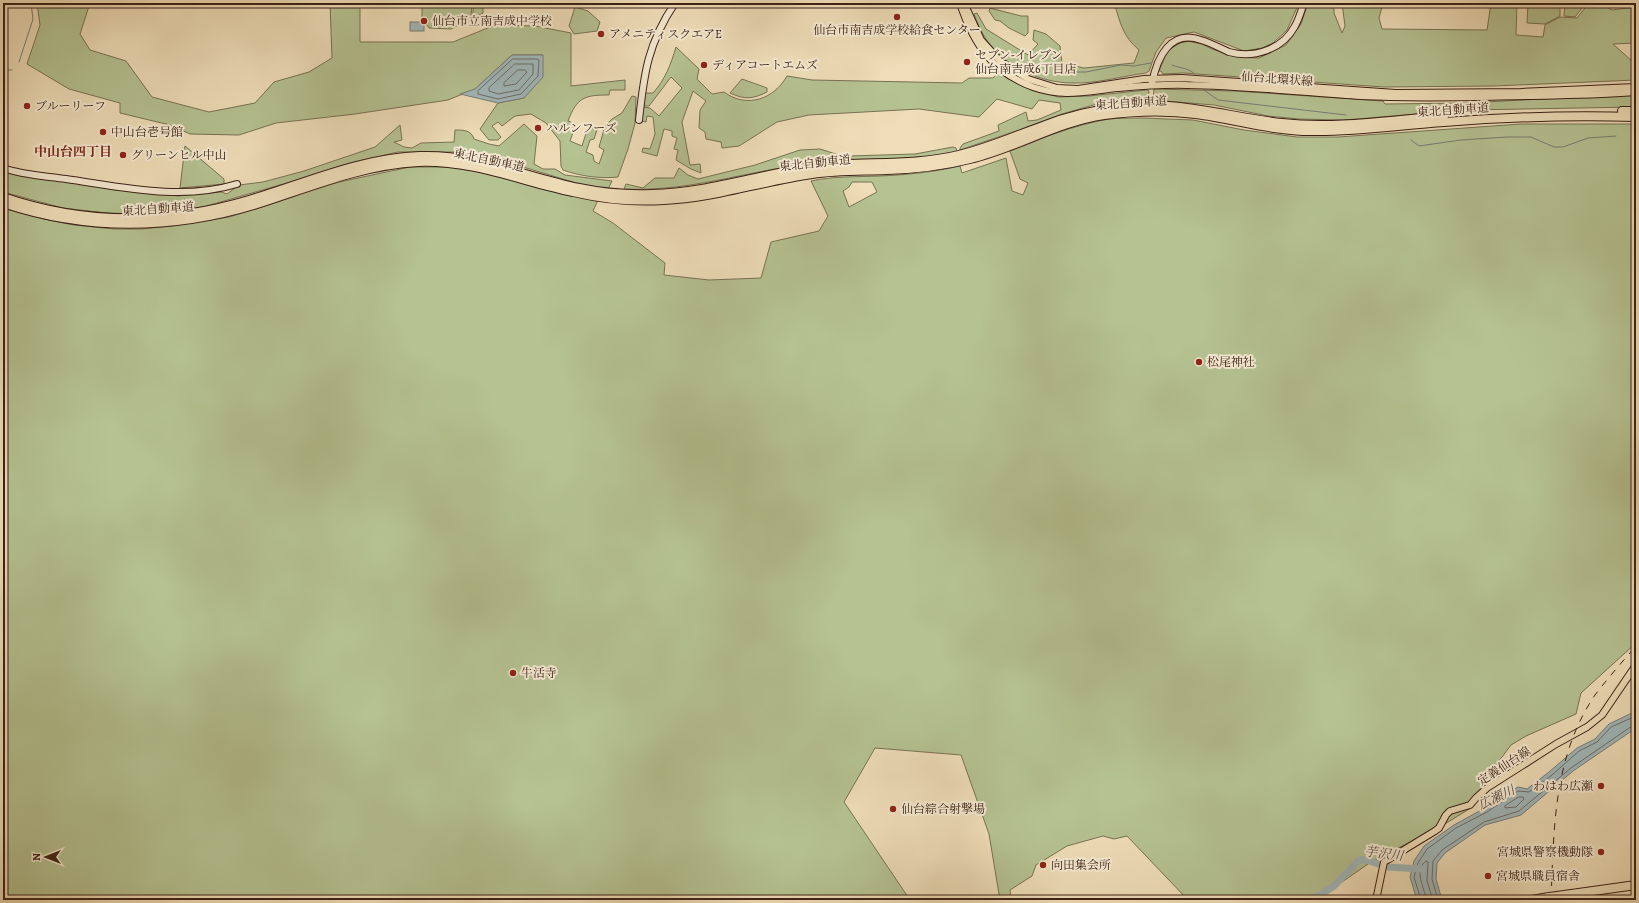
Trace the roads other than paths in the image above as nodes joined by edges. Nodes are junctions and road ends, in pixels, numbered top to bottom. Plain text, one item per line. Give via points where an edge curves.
1 (670, 3) edge
2 (675, 3) edge
3 (960, 3) edge
4 (964, 3) edge
5 (1304, 3) edge
6 (1152, 83) junction
7 (1211, 83) junction
8 (1636, 87) edge
9 (1636, 92) edge
10 (1636, 111) edge
11 (1636, 117) edge
12 (3, 168) edge
13 (237, 184) dead end
14 (3, 197) edge
15 (3, 203) edge
16 (1636, 665) edge
17 (1636, 885) edge
18 (1376, 900) edge
19 (1532, 900) edge

1 - 2 street via 656,28 643,61 638,86 639,120 646,62 661,24
3 - 6 main road, 仙台北環状線 via 971,33 984,53 1002,70 1024,83 1046,91 1068,94
4 - 6 main road, 仙台北環状線 via 987,49 1009,69 1032,81 1056,88 1078,89 1119,82
5 - 6 street via 1290,34 1269,50 1255,54 1240,54 1200,39 1185,38 1175,41 1161,55
6 - 7 main road, 仙台北環状線
6 - 7 main road, 仙台北環状線 via 1182,78
7 - 8 main road, 仙台北環状線 via 1407,93
7 - 9 main road, 仙台北環状線 via 1412,98
10 - 14 highway, 東北自動車道 via 1501,113 1313,125 1279,123 1178,106 1138,106 1073,116 948,158 904,163 823,166 669,194 598,191 557,183 484,162 420,156 364,164 234,204 169,217 122,219 81,216
11 - 15 highway, 東北自動車道 via 1510,118 1312,131 1193,114 1164,111 1130,112 1083,119 991,153 947,164 904,169 816,173 696,197 664,200 601,198 470,165 420,162 352,173 237,210 176,222 127,225 88,223
12 - 13 street via 42,176 177,193 207,191
16 - 18 main road, 定義仙台線 via 1602,715 1587,727 1488,788 1470,805 1450,811 1439,828 1384,862
17 - 19 highway

